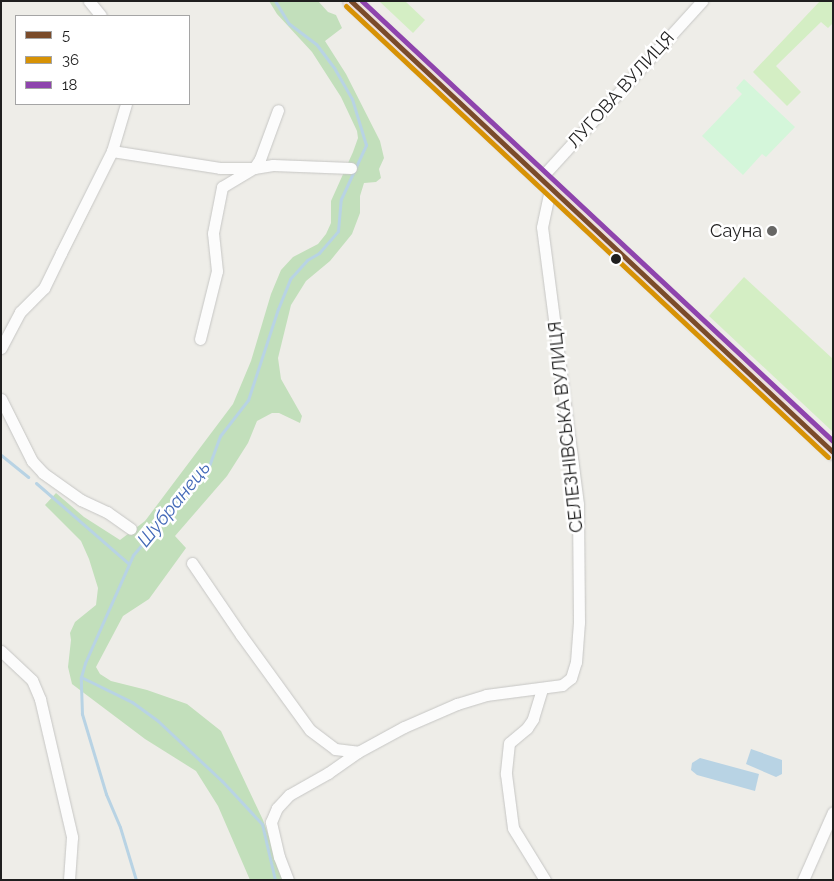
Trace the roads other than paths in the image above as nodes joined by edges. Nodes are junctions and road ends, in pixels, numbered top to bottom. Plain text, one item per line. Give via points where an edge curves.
1 (89, 1) edge
2 (351, 1) edge
3 (702, 1) edge
4 (100, 15) edge
5 (126, 105) edge
6 (278, 110) dead end
7 (112, 151) junction
8 (254, 168) junction
9 (351, 168) dead end
10 (545, 184) junction
11 (200, 339) dead end
12 (1, 348) edge
13 (1, 399) edge
14 (833, 452) edge
15 (131, 529) dead end
16 (192, 563) dead end
17 (1, 651) edge
18 (542, 689) junction
19 (358, 752) junction
20 (833, 812) edge
21 (69, 880) edge
22 (288, 880) edge
23 (545, 880) edge
24 (803, 880) edge

1 - 4 street
2 - 10 highway
3 - 10 street, ЛУГОВА ВУЛИЦЯ
5 - 7 street
6 - 8 street
7 - 8 street via 220,168
7 - 12 street via 44,288 20,312
8 - 9 street via 273,165
8 - 11 street via 222,187 214,233 217,271
10 - 14 highway
10 - 18 street, СЕЛЕЗНІВСЬКА ВУЛИЦЯ via 542,227 578,504 579,622 576,662 571,678 562,685
13 - 15 street via 32,461 43,473
16 - 19 street via 310,730 335,749
17 - 21 street via 32,680 40,699 72,837
18 - 19 street, СЕЛЕЗНІВСЬКА ВУЛИЦЯ via 486,695 457,704
18 - 23 street via 533,719 509,743 506,774 513,828
19 - 22 street, СЕЛЕЗНІВСЬКА ВУЛИЦЯ via 289,795 277,808 271,822
20 - 24 street

